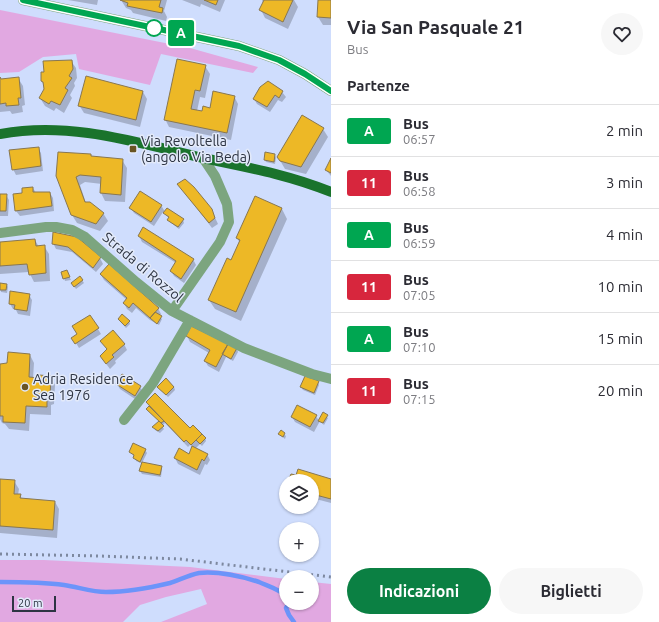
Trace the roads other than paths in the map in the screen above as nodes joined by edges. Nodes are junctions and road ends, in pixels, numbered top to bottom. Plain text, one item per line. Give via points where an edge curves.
1 (23, 0) edge
2 (331, 90) edge
3 (0, 134) edge
4 (203, 158) junction
5 (331, 192) edge
6 (0, 233) edge
7 (172, 311) junction
8 (190, 320) junction
9 (331, 379) edge
10 (124, 420) dead end

1 - 2 street via 239,46 279,60
3 - 4 main road via 54,129 79,131
4 - 5 main road via 312,184
4 - 7 street via 215,176 227,204 229,222 220,242
6 - 7 street, Strada di Rozzol via 46,227 72,230 86,237
7 - 8 street, Strada di Rozzol
8 - 9 street, Strada di Rozzol via 244,348
8 - 10 street via 153,383

